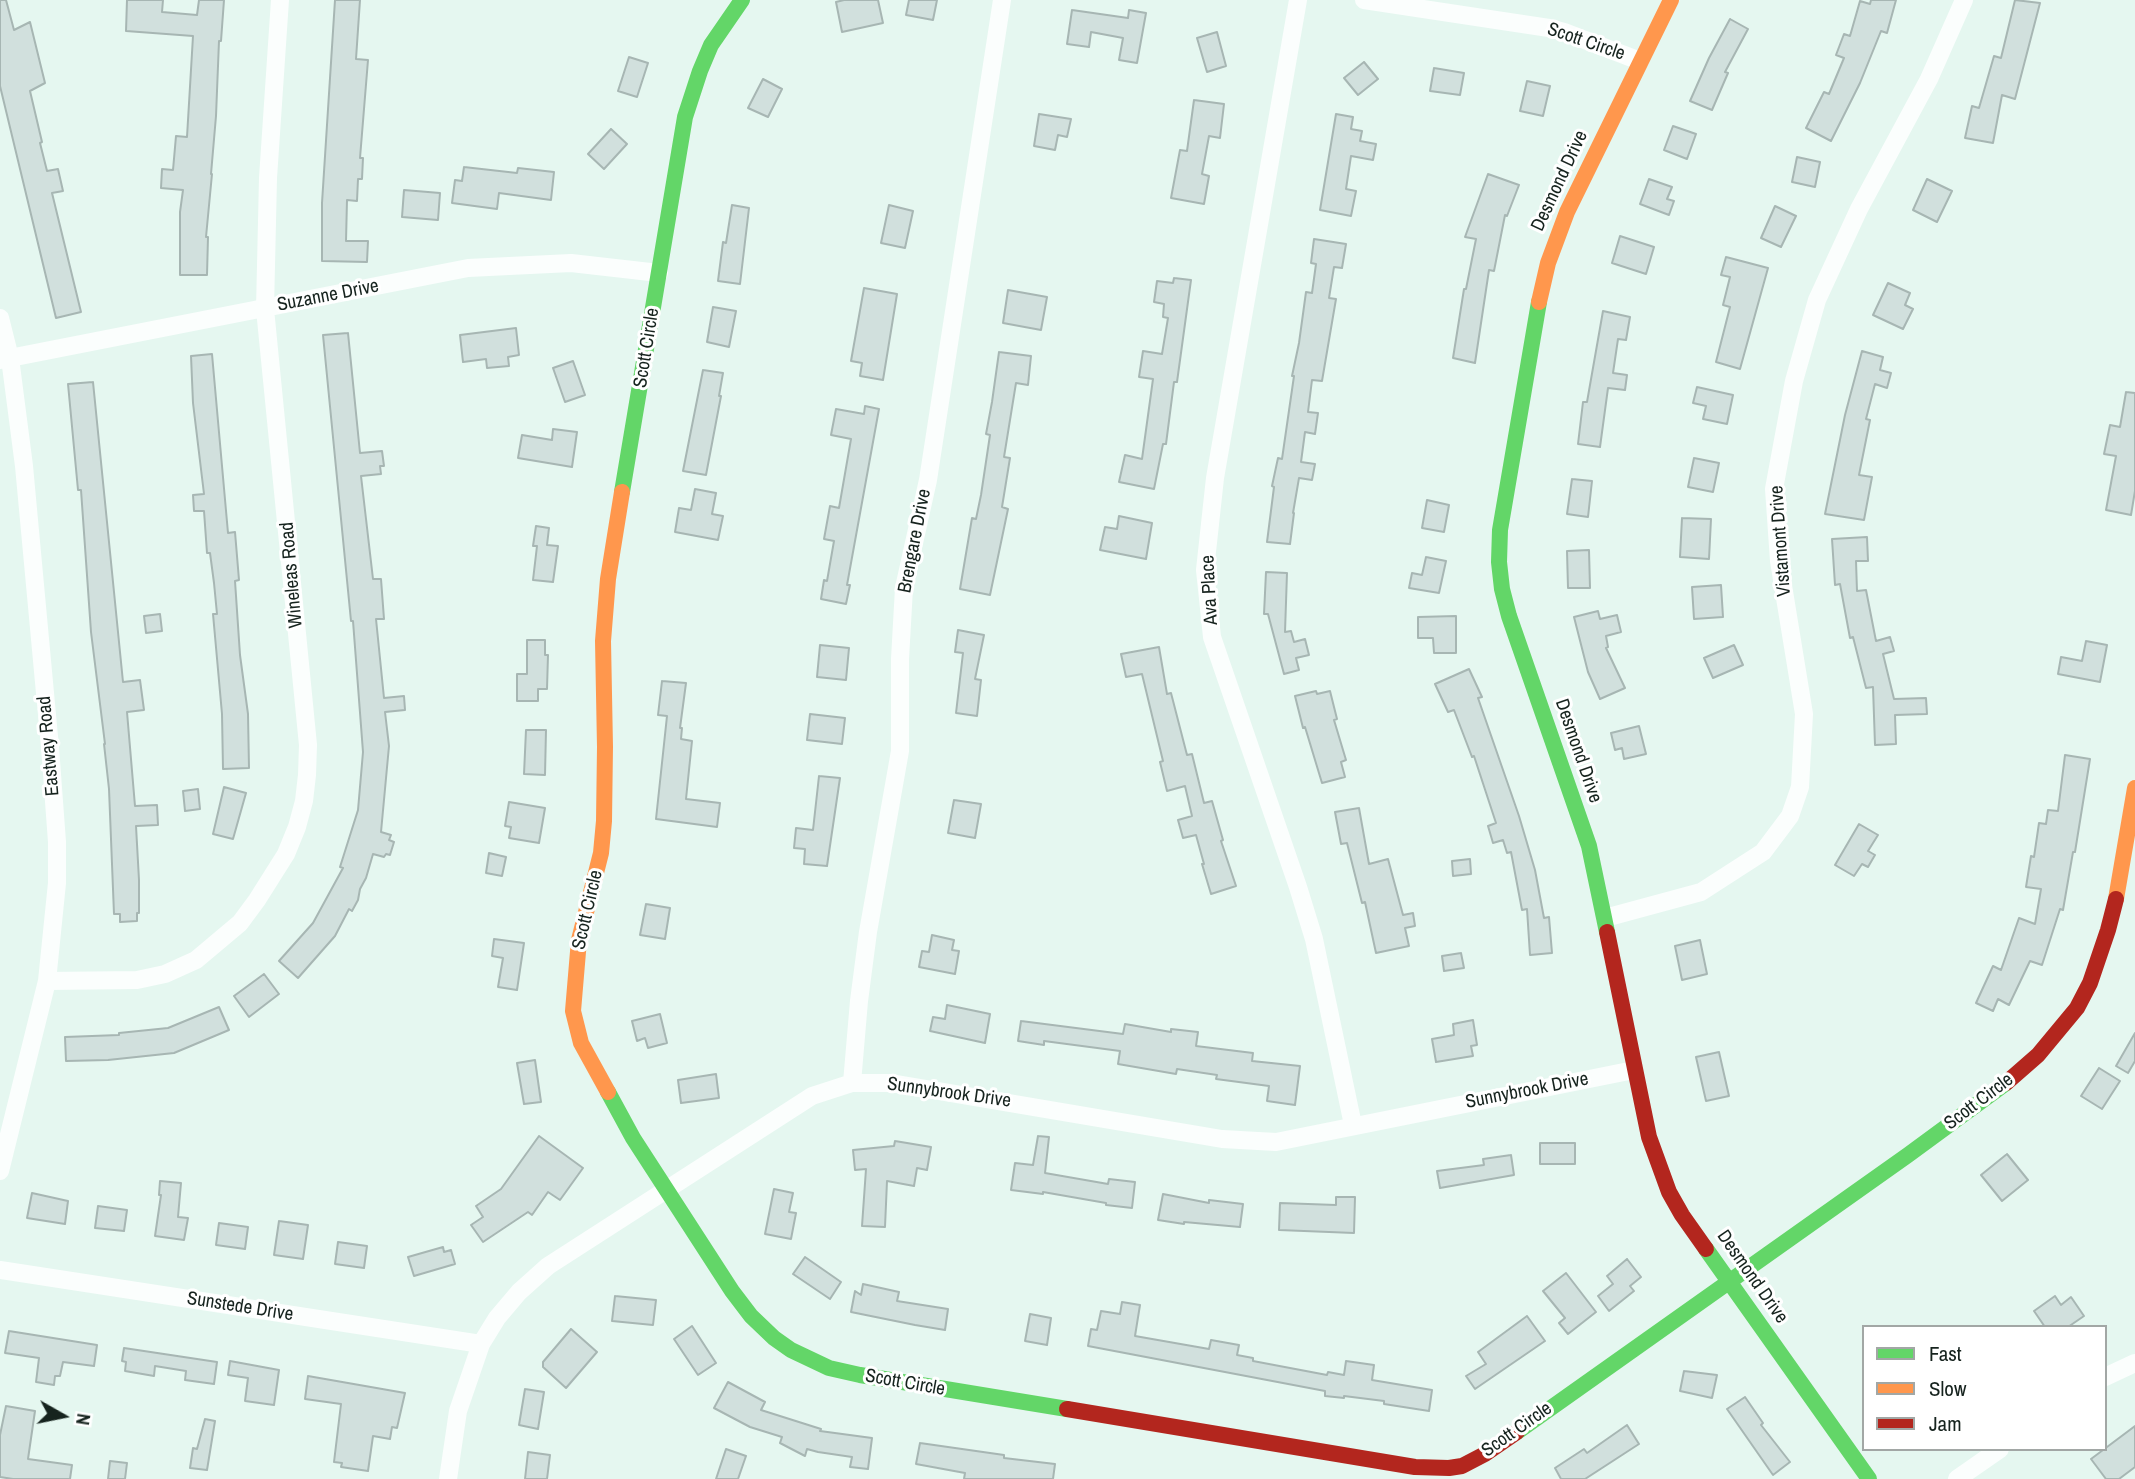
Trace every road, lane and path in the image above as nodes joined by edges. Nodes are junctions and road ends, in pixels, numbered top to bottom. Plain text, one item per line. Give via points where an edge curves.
1 (280, 0) edge
2 (742, 0) edge
3 (1002, 0) edge
4 (1298, 0) edge
5 (1364, 0) edge
6 (1671, 0) edge
7 (1964, 0) edge
8 (1640, 61) junction
9 (659, 273) junction
10 (265, 309) junction
11 (0, 318) edge
12 (5, 359) edge
13 (2135, 788) edge
14 (1605, 918) junction
15 (47, 981) junction
16 (1634, 1070) junction
17 (852, 1083) junction
18 (1353, 1125) junction
19 (0, 1171) edge
20 (666, 1189) junction
21 (0, 1270) edge
22 (1729, 1281) junction
23 (481, 1344) junction
24 (2135, 1363) edge
25 (2107, 1376) edge
26 (1997, 1451) edge
27 (1461, 1472) edge
28 (447, 1479) edge
29 (1869, 1479) edge
30 (1957, 1479) edge

1 - 10 street, Wineleas Road
2 - 9 street, Scott Circle via 711,46 691,95
3 - 17 street, Brengare Drive via 928,480 904,588 900,751 868,932
4 - 18 street, Ava Place via 1215,478 1205,569 1212,637 1314,939
5 - 8 street, Scott Circle via 1549,28
6 - 8 street, Desmond Drive
7 - 14 street, Vistamont Drive via 1817,300 1794,381 1774,489 1779,561 1804,714 1800,787 1790,816 1763,852 1700,892
8 - 14 street, Desmond Drive via 1567,212 1548,263 1500,530 1500,575 1509,616 1588,846
9 - 10 street, Suzanne Drive via 571,263 468,268
9 - 20 street, Scott Circle via 608,579 603,641 603,832 579,940 573,999 581,1043
10 - 12 street, Suzanne Drive
10 - 15 street, Wineleas Road via 308,745 297,827 272,878 240,923 196,960 136,980
11 - 12 street, Eastway Road
12 - 15 street, Eastway Road via 24,466 51,747 57,883
13 - 22 street, Scott Circle via 2108,930 2090,983 2059,1032 2012,1078
14 - 16 street, Desmond Drive
15 - 19 street, Eastway Road
16 - 18 street, Sunnybrook Drive
16 - 22 street, Desmond Drive via 1649,1137 1669,1192
17 - 18 street, Sunnybrook Drive via 891,1083 1248,1142 1276,1142
17 - 20 street, Sunnybrook Drive via 812,1096
20 - 23 street, Sunnybrook Drive via 548,1266 519,1292
20 - 27 street, Scott Circle via 751,1316 791,1350 829,1368
21 - 23 street, Sunstede Drive
22 - 27 street, Scott Circle
22 - 29 street, Desmond Drive
23 - 28 street, Sunnybrook Drive via 458,1411
24 - 25 street
26 - 30 street

